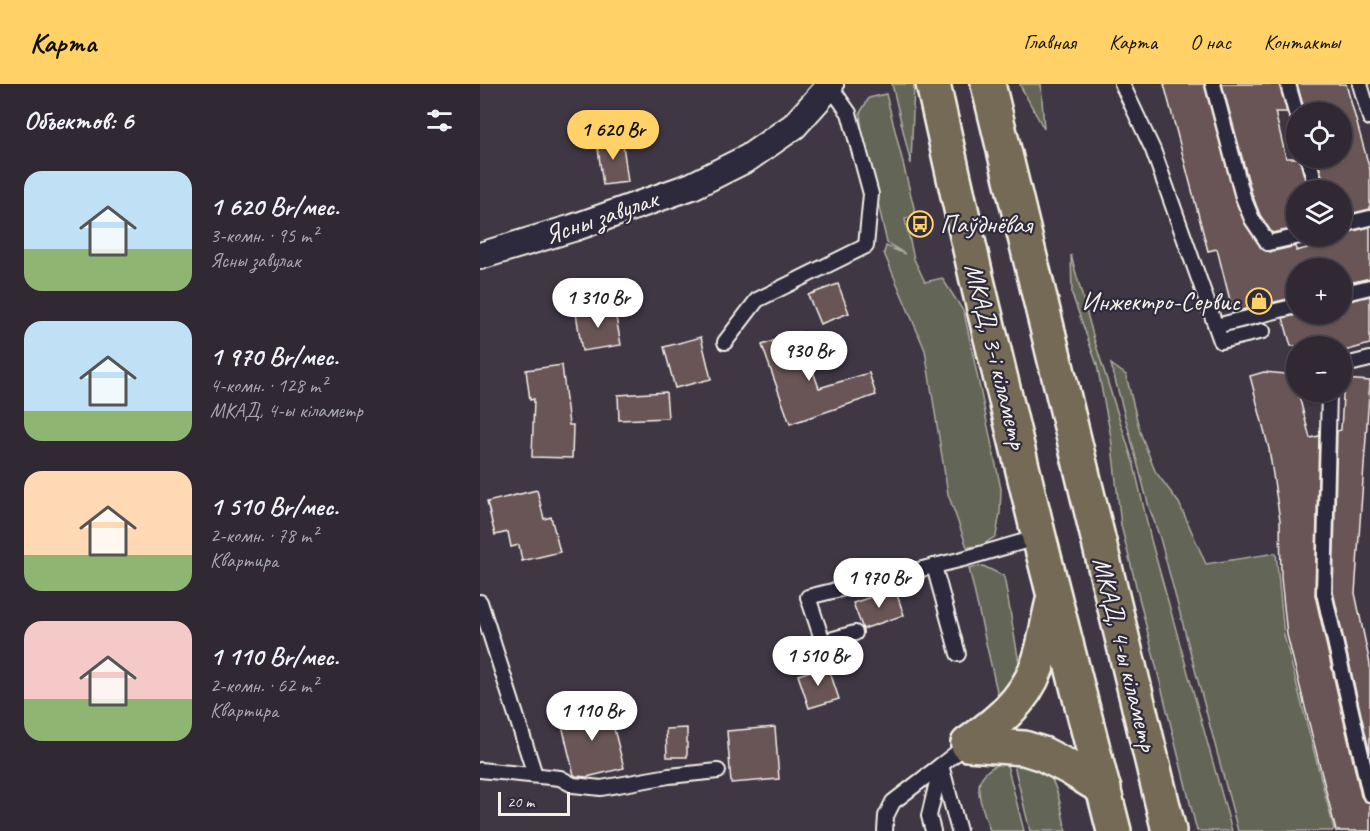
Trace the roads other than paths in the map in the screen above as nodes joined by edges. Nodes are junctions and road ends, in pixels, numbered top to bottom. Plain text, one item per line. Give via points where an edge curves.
1 (933, 84) edge
2 (988, 84) edge
3 (1122, 84) edge
4 (1213, 84) edge
5 (1288, 84) edge
6 (1360, 84) edge
7 (830, 85) edge
8 (1293, 102) edge
9 (1370, 118) edge
10 (1370, 218) edge
11 (1352, 222) edge
12 (1286, 239) edge
13 (480, 256) edge
14 (1370, 287) edge
15 (1352, 291) edge
16 (1286, 308) edge
17 (1216, 326) junction
18 (1263, 332) dead end
19 (725, 342) dead end
20 (1370, 359) edge
21 (1352, 363) edge
22 (1329, 402) edge
23 (1029, 487) joint
24 (1039, 537) junction
25 (934, 566) junction
26 (1054, 596) junction
27 (480, 602) edge
28 (855, 633) dead end
29 (958, 654) dead end
30 (968, 744) junction
31 (941, 765) junction
32 (480, 770) edge
33 (718, 771) dead end
34 (535, 775) junction
35 (1104, 789) junction
36 (1370, 794) edge
37 (885, 831) edge
38 (933, 831) edge
39 (959, 831) edge
40 (1100, 831) edge
41 (1114, 831) edge
42 (1168, 831) edge

1 - 23 highway, МКАД, 3-і кіламетр
2 - 42 highway, МКАД, 4-ы кіламетр
3 - 17 lane via 1154,150
4 - 12 lane via 1252,219 1268,243
5 - 8 lane
6 - 9 lane
7 - 13 street, Ясны завулак via 794,126 748,158 692,186
7 - 19 lane via 849,113 871,194 866,246 757,300
10 - 11 lane
14 - 15 lane
16 - 17 lane
17 - 18 lane via 1221,341
20 - 21 lane
22 - 36 lane via 1324,593
23 - 24 highway, МКАД, 4-ы кіламетр
24 - 25 lane
24 - 26 highway, МКАД, 4-ы кіламетр
25 - 28 lane via 808,597 823,642
25 - 29 lane
26 - 30 highway via 1036,670 1019,699
26 - 35 highway, МКАД, 4-ы кіламетр
27 - 34 lane
30 - 31 lane
30 - 35 highway via 1024,748
31 - 37 lane via 893,802 886,816
31 - 38 lane via 929,816
31 - 39 lane
32 - 34 lane
33 - 34 lane via 601,788
35 - 40 highway
35 - 41 highway, МКАД, 4-ы кіламетр

